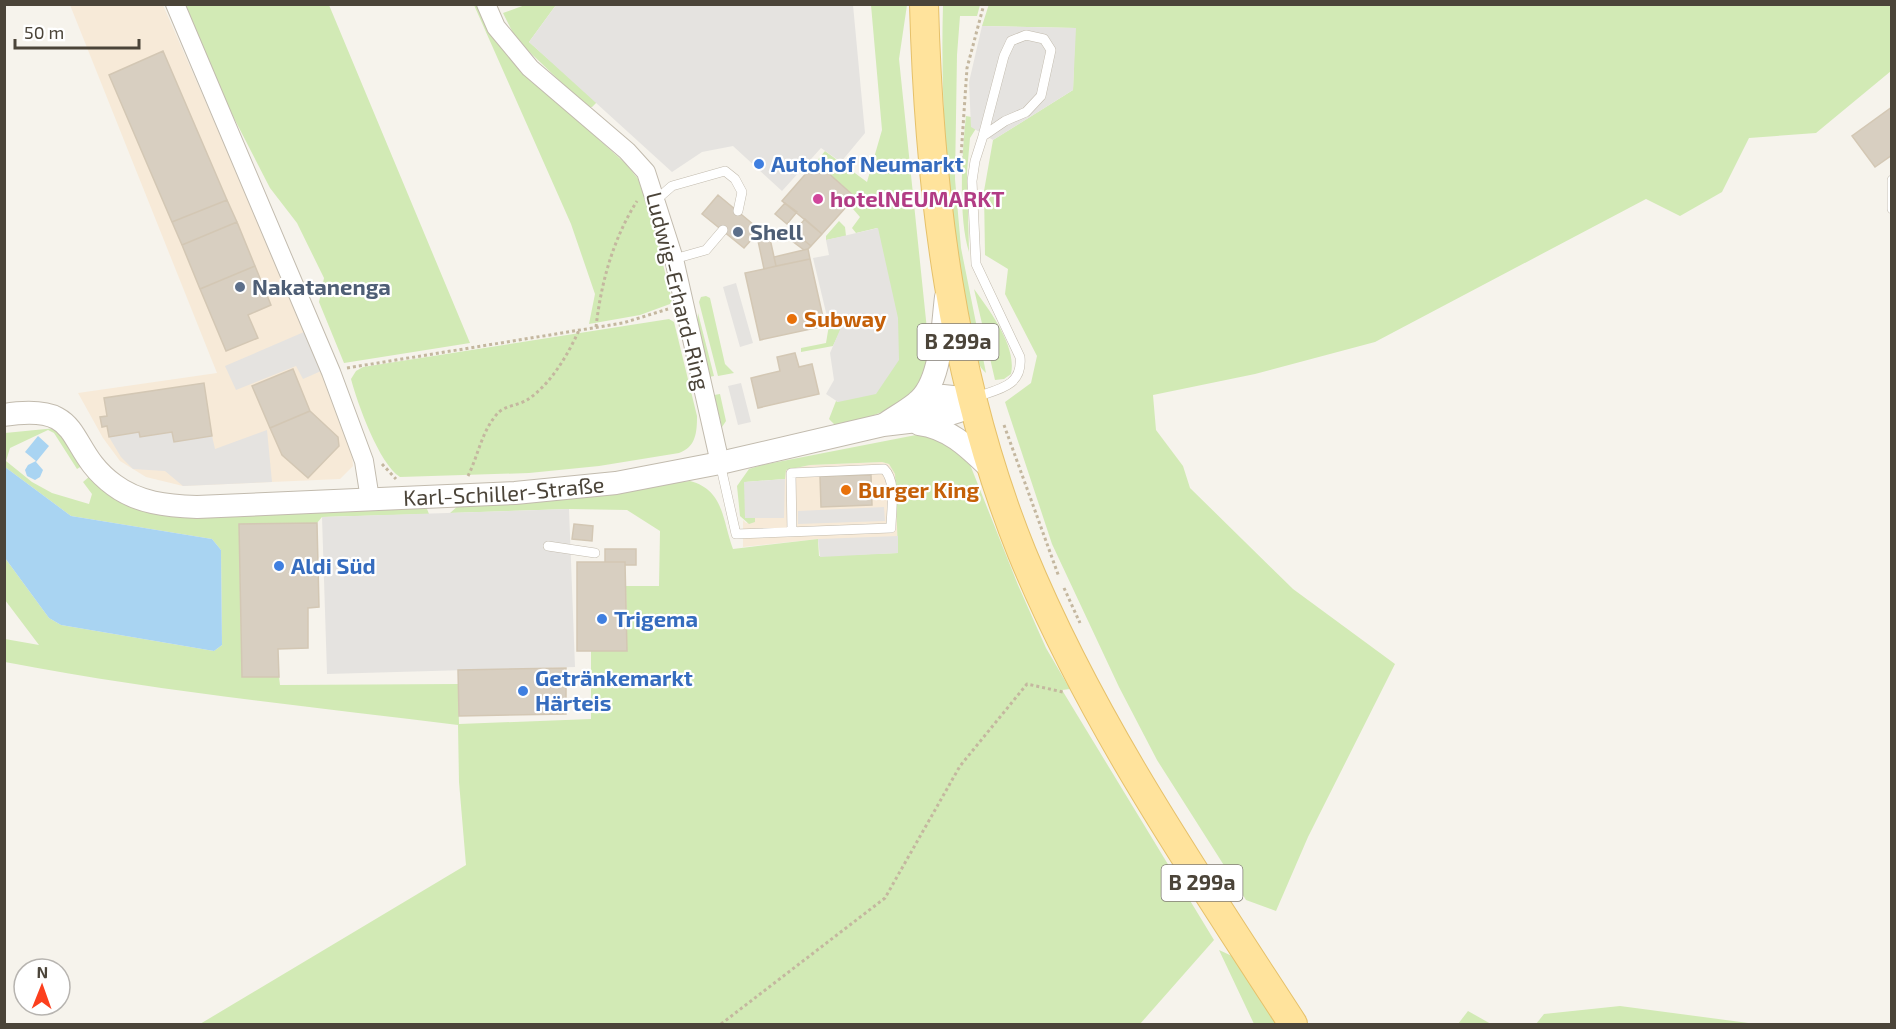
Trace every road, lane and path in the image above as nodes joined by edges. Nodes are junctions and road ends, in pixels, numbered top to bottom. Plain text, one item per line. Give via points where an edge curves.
1 (175, 4) edge
2 (486, 4) edge
3 (924, 4) edge
4 (983, 136) junction
5 (1892, 180) edge
6 (654, 195) junction
7 (1892, 209) edge
8 (738, 211) dead end
9 (723, 230) dead end
10 (674, 259) junction
11 (947, 284) junction
12 (683, 304) junction
13 (596, 327) junction
14 (579, 330) junction
15 (360, 365) dead end
16 (972, 399) junction
17 (915, 412) junction
18 (4, 415) edge
19 (380, 461) dead end
20 (720, 463) junction
21 (993, 471) junction
22 (478, 478) dead end
23 (402, 480) dead end
24 (370, 499) junction
25 (792, 532) junction
26 (548, 546) dead end
27 (595, 553) dead end
28 (1071, 693) dead end
29 (721, 1024) edge
30 (1293, 1024) edge

1 - 24 street via 331,372 364,461
2 - 6 street, Ludwig-Erhard-Ring via 496,27 530,68 638,161
3 - 11 main road, B 299a
4 - 4 lane via 1011,40 1026,35 1044,39 1051,50 1041,96 1026,112
4 - 16 lane via 972,181 976,264 1021,366 1009,386
5 - 7 lane
6 - 8 lane via 725,171 742,192
6 - 10 street, Ludwig-Erhard-Ring
6 - 13 path via 637,201 621,231 600,290
9 - 10 lane via 706,250
10 - 12 street, Ludwig-Erhard-Ring
11 - 16 main road, B 299a
11 - 17 street via 937,364
12 - 13 path
12 - 20 street, Ludwig-Erhard-Ring
13 - 14 path
14 - 15 path
14 - 22 path via 570,351 543,384 528,399 499,411 467,478
16 - 17 street via 943,396
16 - 21 main road, B 299a
17 - 20 street, Karl-Schiller-Straße via 883,425
17 - 21 street via 950,434
18 - 24 street, Karl-Schiller-Straße via 44,412 64,422 113,485 140,500 197,507
19 - 23 path via 390,475
20 - 24 street, Karl-Schiller-Straße via 642,479 557,490
20 - 25 lane via 736,534
21 - 30 main road, B 299a via 1036,587 1088,692 1160,816
25 - 25 lane via 891,528 891,480 884,469 791,473
26 - 27 lane
28 - 29 path via 1027,684 960,766 885,898

